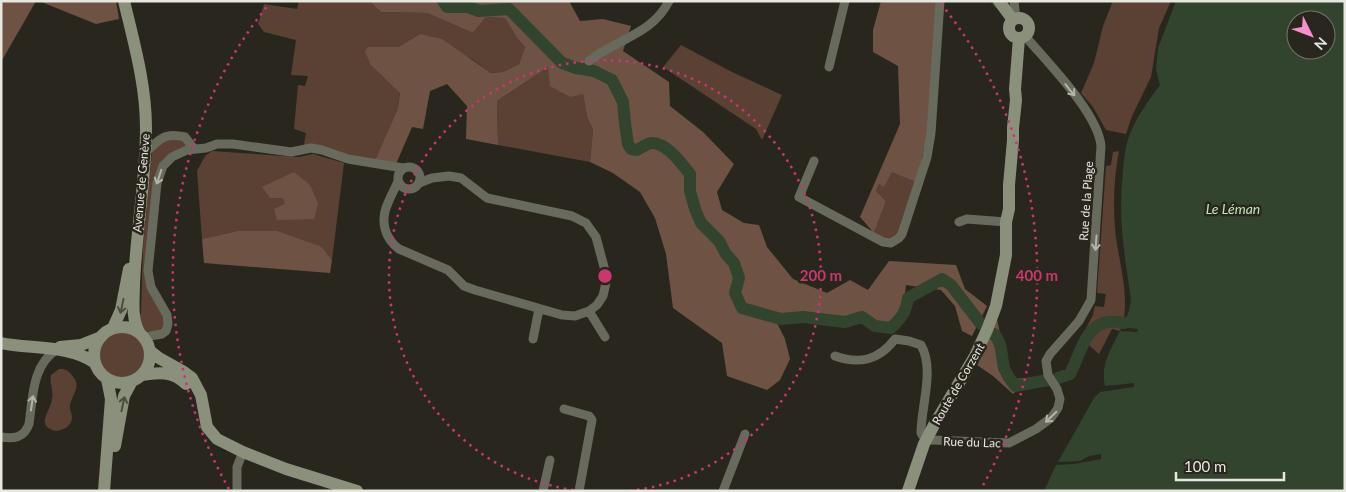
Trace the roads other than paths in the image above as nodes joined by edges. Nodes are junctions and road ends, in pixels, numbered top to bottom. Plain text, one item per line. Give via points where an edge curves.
1 (124, 1) edge
2 (669, 1) edge
3 (846, 1) edge
4 (940, 1) edge
5 (999, 1) edge
6 (1014, 1) edge
7 (1014, 20) junction
8 (1022, 37) junction
9 (589, 61) dead end
10 (829, 68) dead end
11 (194, 149) junction
12 (146, 153) junction
13 (814, 161) dead end
14 (389, 167) junction
15 (403, 168) junction
16 (418, 172) junction
17 (432, 178) junction
18 (398, 179) junction
19 (419, 183) junction
20 (406, 189) junction
21 (392, 196) junction
22 (959, 222) dead end
23 (1005, 222) junction
24 (135, 247) junction
25 (539, 309) junction
26 (589, 312) junction
27 (113, 328) junction
28 (141, 334) junction
29 (605, 336) dead end
30 (101, 337) junction
31 (533, 339) dead end
32 (1, 343) edge
33 (52, 349) junction
34 (150, 352) junction
35 (835, 356) dead end
36 (96, 363) junction
37 (137, 378) junction
38 (1050, 378) joint
39 (107, 379) junction
40 (198, 405) junction
41 (564, 409) dead end
42 (745, 434) dead end
43 (1, 438) edge
44 (927, 438) junction
45 (242, 455) junction
46 (550, 460) dead end
47 (104, 491) edge
48 (110, 491) edge
49 (237, 491) edge
50 (357, 491) edge
51 (543, 491) edge
52 (579, 491) edge
53 (723, 491) edge
54 (908, 491) edge

1 - 12 main road, Avenue de Genève via 143,86
2 - 9 street via 652,25
3 - 10 street
4 - 13 street via 931,133 927,157 902,234 891,243 883,242 799,197
5 - 7 main road
6 - 7 street
7 - 8 main road, Route de Corzent via 1009,31 1013,37
8 - 23 main road, Route de Corzent via 1015,89 1009,209
8 -> 38 street, Rue de la Plage via 1089,114 1098,130 1102,151 1092,296 1080,321 1048,358 1046,366
11 - 12 street via 186,137 168,135 160,138
11 - 14 street via 217,144 291,152 311,148 348,160
11 -> 28 street via 172,157 158,178 148,276 167,315 168,324 162,334
12 - 24 main road, Avenue de Genève
14 - 15 street
14 - 18 street
15 - 16 street via 412,167
15 - 18 street
16 - 17 street
16 - 19 street
17 - 19 street
17 - 26 street via 461,178 487,198 572,216 586,223 596,237 607,278 603,296
18 - 20 street
18 - 21 street
19 - 20 street
20 - 21 street
21 - 25 street via 384,219 384,229 392,244 448,270 464,286
22 - 23 street via 966,219
23 - 44 main road, Route de Corzent via 1006,255 994,310 982,343
24 -> 27 main road, Avenue de Genève via 121,310
24 - 28 main road, Avenue de Genève via 134,314
25 - 26 street via 568,316
25 - 31 street
26 - 29 street
27 - 28 main road via 126,327
27 - 30 main road
28 - 34 main road
30 - 33 main road via 82,346
30 - 36 main road via 95,349
32 - 33 main road
33 - 36 main road
43 -> 33 street via 16,438 26,430 38,371
34 - 37 main road via 148,366
34 - 40 main road via 188,374 197,386
35 - 44 street via 848,361 868,359 887,349 895,339 920,344 924,350 926,374 921,433
36 - 39 main road
37 - 39 main road via 117,382
37 - 40 main road via 161,372 177,377
48 -> 37 main road via 125,392
38 -> 44 street, Rue du Lac via 1059,394 1057,411 1018,439 1004,443
39 - 47 main road via 111,399
40 - 45 main road via 196,418 214,445
41 - 52 street via 589,416 592,420
42 - 53 street
44 - 54 main road, Rue du Lac
45 - 49 street via 237,470
45 - 50 main road
46 - 51 street

